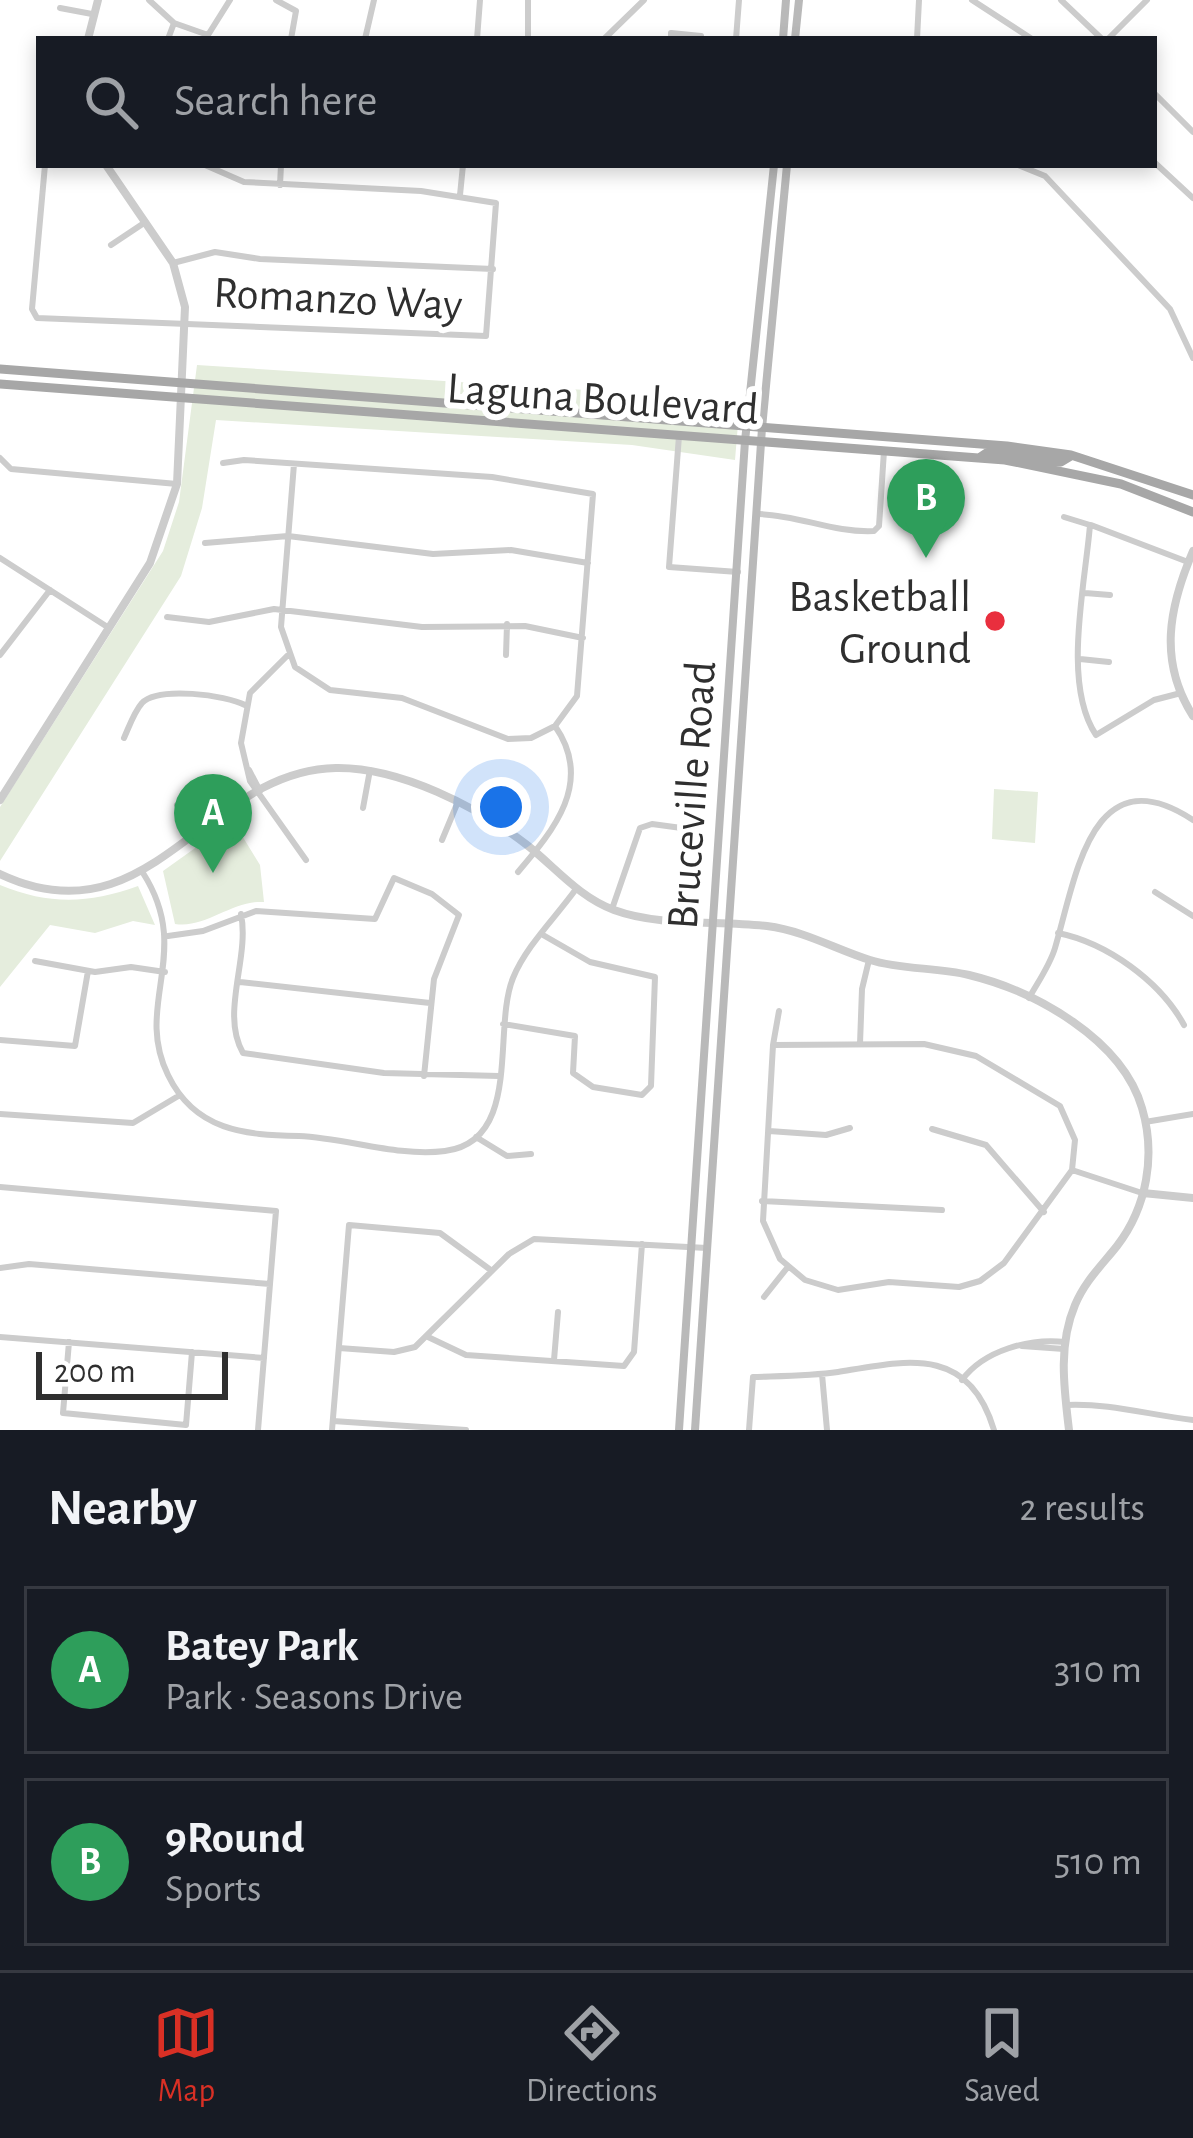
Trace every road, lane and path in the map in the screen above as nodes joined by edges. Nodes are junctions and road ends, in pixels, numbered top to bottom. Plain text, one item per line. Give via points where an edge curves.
1 (98, 0) edge
2 (149, 0) edge
3 (230, 0) edge
4 (276, 0) edge
5 (374, 0) edge
6 (480, 0) edge
7 (527, 0) edge
8 (644, 0) edge
9 (740, 0) edge
10 (786, 0) edge
11 (800, 0) edge
12 (919, 0) edge
13 (972, 0) edge
14 (1061, 0) edge
15 (1148, 0) edge
16 (60, 8) dead end
17 (92, 14) junction
18 (174, 23) junction
19 (701, 35) dead end
20 (88, 36) edge
21 (169, 36) edge
22 (292, 36) edge
23 (366, 36) edge
24 (477, 36) edge
25 (529, 36) edge
26 (607, 36) edge
27 (671, 36) edge
28 (736, 36) edge
29 (783, 36) edge
30 (795, 36) edge
31 (916, 36) edge
32 (1027, 36) edge
33 (1102, 36) edge
34 (1108, 36) edge
35 (1157, 96) edge
36 (1193, 132) edge
37 (1157, 165) edge
38 (45, 168) edge
39 (108, 168) edge
40 (212, 168) edge
41 (281, 168) edge
42 (464, 168) edge
43 (774, 168) edge
44 (787, 168) edge
45 (1026, 168) edge
46 (280, 185) junction
47 (460, 195) junction
48 (1193, 199) edge
49 (144, 223) junction
50 (111, 245) dead end
51 (173, 263) junction
52 (493, 269) junction
53 (186, 323) junction
54 (1193, 358) edge
55 (0, 369) edge
56 (0, 384) edge
57 (183, 385) junction
58 (182, 398) junction
59 (746, 427) junction
60 (761, 428) junction
61 (679, 436) junction
62 (745, 441) junction
63 (761, 443) junction
64 (884, 451) junction
65 (1071, 455) junction
66 (0, 458) edge
67 (979, 458) junction
68 (224, 463) dead end
69 (294, 464) junction
70 (177, 484) junction
71 (1193, 495) edge
72 (1193, 512) edge
73 (758, 514) junction
74 (1064, 517) dead end
75 (1090, 525) junction
76 (288, 536) junction
77 (206, 543) dead end
78 (1193, 551) edge
79 (0, 558) edge
80 (1188, 562) junction
81 (588, 563) junction
82 (738, 572) junction
83 (50, 590) junction
84 (1084, 593) junction
85 (1109, 596) dead end
86 (282, 610) junction
87 (167, 616) dead end
88 (507, 625) junction
89 (109, 628) junction
90 (583, 638) junction
91 (0, 655) edge
92 (288, 655) junction
93 (506, 655) dead end
94 (1080, 659) junction
95 (1108, 662) dead end
96 (1180, 693) junction
97 (245, 705) junction
98 (1192, 713) edge
99 (555, 726) junction
100 (124, 738) dead end
101 (370, 770) junction
102 (260, 790) junction
103 (0, 800) edge
104 (457, 804) junction
105 (177, 806) dead end
106 (363, 808) dead end
107 (1193, 820) edge
108 (688, 829) dead end
109 (196, 835) junction
110 (442, 840) dead end
111 (535, 852) junction
112 (305, 860) dead end
113 (518, 872) dead end
114 (143, 873) junction
115 (0, 874) edge
116 (576, 889) junction
117 (1155, 892) dead end
118 (612, 909) junction
119 (241, 914) junction
120 (1193, 916) edge
121 (715, 922) junction
122 (727, 922) junction
123 (1058, 933) junction
124 (543, 935) junction
125 (168, 937) junction
126 (869, 960) junction
127 (35, 961) dead end
128 (88, 971) junction
129 (165, 972) junction
130 (240, 982) junction
131 (1029, 998) junction
132 (430, 1003) junction
133 (779, 1011) dead end
134 (503, 1024) junction
135 (1184, 1024) dead end
136 (0, 1040) edge
137 (772, 1045) junction
138 (860, 1045) junction
139 (424, 1076) junction
140 (499, 1076) junction
141 (180, 1095) junction
142 (0, 1114) edge
143 (1193, 1114) edge
144 (1145, 1122) junction
145 (850, 1128) dead end
146 (932, 1129) dead end
147 (769, 1131) junction
148 (476, 1137) junction
149 (531, 1154) dead end
150 (1072, 1170) junction
151 (0, 1187) edge
152 (1143, 1193) junction
153 (1193, 1198) edge
154 (762, 1201) junction
155 (942, 1210) dead end
156 (1044, 1212) junction
157 (642, 1244) junction
158 (694, 1247) junction
159 (707, 1248) junction
160 (0, 1268) edge
161 (787, 1268) junction
162 (492, 1271) junction
163 (270, 1284) junction
164 (764, 1297) dead end
165 (558, 1312) dead end
166 (0, 1337) edge
167 (428, 1337) junction
168 (69, 1342) junction
169 (1064, 1345) junction
170 (339, 1348) junction
171 (192, 1352) junction
172 (264, 1358) junction
173 (554, 1360) junction
174 (821, 1374) junction
175 (962, 1380) junction
176 (1066, 1406) junction
177 (1149, 1416) junction
178 (1193, 1420) edge
179 (333, 1426) edge
180 (258, 1430) edge
181 (466, 1430) edge
182 (679, 1430) edge
183 (695, 1430) edge
184 (749, 1430) edge
185 (827, 1430) edge
186 (994, 1430) edge
187 (1069, 1430) edge
188 (1148, 1430) edge

1 - 17 street
2 - 18 street
3 - 18 street via 208,35
4 - 22 street via 296,11
5 - 23 street
6 - 24 street
7 - 25 street
8 - 26 street
9 - 28 street
10 - 29 main road
11 - 30 main road
12 - 31 street
13 - 32 street
14 - 33 street
15 - 34 street
16 - 17 street
17 - 20 street
18 - 21 street
19 - 27 street
35 - 36 street
37 - 48 street
38 - 53 street via 33,316
39 - 49 street
40 - 46 street
41 - 46 street
42 - 47 street
43 - 59 main road, Bruceville Road
44 - 60 main road, Bruceville Road
45 - 54 street via 1046,176 1168,307
46 - 47 street
47 - 52 street, Romanzo Way via 496,203
49 - 50 street
49 - 51 street
51 - 52 street via 214,252
51 - 53 street
52 - 53 street, Romanzo Way via 481,338
53 - 57 street
55 - 57 main road, Laguna Boulevard
56 - 58 main road, Laguna Boulevard
57 - 58 street
57 - 59 main road, Laguna Boulevard
58 - 61 main road, Laguna Boulevard
58 - 70 street
59 - 60 main road, Laguna Boulevard
59 - 62 main road, Bruceville Road
60 - 63 main road, Bruceville Road
60 - 65 main road, Laguna Boulevard
61 - 62 main road, Laguna Boulevard
61 - 82 street via 669,567
62 - 63 main road, Laguna Boulevard
62 - 82 main road, Bruceville Road
63 - 64 main road, Laguna Boulevard
63 - 73 main road, Bruceville Road
64 - 67 main road, Laguna Boulevard
64 - 73 street via 874,531
65 - 67 main road via 1061,462 988,452
65 - 71 main road, Laguna Boulevard
66 - 70 street via 11,469
67 - 72 main road, Laguna Boulevard via 1068,469
68 - 69 street
69 - 76 street
69 - 81 street via 492,477 593,494
70 - 89 street via 157,548
73 - 122 main road, Bruceville Road
74 - 75 street
75 - 80 street
75 - 84 street
76 - 77 street
76 - 81 street via 433,554 511,550
76 - 86 street
78 - 80 street
79 - 83 street
80 - 96 street via 1170,626
81 - 90 street
82 - 121 main road, Bruceville Road
83 - 89 street
83 - 91 street
84 - 85 street
84 - 94 street
86 - 87 street via 209,622
86 - 88 street via 422,627
86 - 92 street
88 - 90 street
88 - 93 street
89 - 103 street
90 - 99 street via 577,696
92 - 97 street via 263,674
92 - 99 street via 323,688 402,698 501,737 524,739
94 - 95 street
94 - 96 street via 1078,701 1096,735
96 - 98 street
97 - 100 street via 217,694 152,697
97 - 102 street via 241,743
99 - 111 street via 569,754 570,792
101 - 102 street via 319,769
101 - 104 street
101 - 106 street
102 - 109 street
102 - 112 street
104 - 110 street
104 - 111 street
105 - 109 street
107 - 123 street via 1145,800 1105,816 1088,840
108 - 118 street via 640,828
109 - 114 street
111 - 113 street
111 - 116 street
114 - 115 street via 67,892
114 - 125 street
116 - 118 street
116 - 124 street
117 - 120 street
118 - 121 street
119 - 125 street
119 - 130 street
119 - 132 street via 375,919 394,878 410,883 458,915
121 - 122 street
121 - 158 main road, Bruceville Road
122 - 126 street via 803,934
122 - 159 main road, Bruceville Road
123 - 131 street
123 - 135 street via 1134,970
124 - 134 street via 517,969
124 - 134 street via 590,962 655,977 648,1092 617,1093 577,1080 575,1036
125 - 129 street
126 - 131 street via 968,975
126 - 138 street
127 - 128 street
128 - 129 street
128 - 136 street via 75,1046
129 - 141 street via 157,1035
130 - 132 street
130 - 139 street via 235,1023 243,1054
131 - 144 street via 1106,1048
132 - 139 street
133 - 137 street
134 - 140 street
137 - 138 street
137 - 147 street
138 - 150 street via 955,1049 1035,1087 1071,1125
139 - 140 street
140 - 148 street via 494,1113
141 - 142 street via 133,1123
141 - 148 street via 216,1125 253,1136 432,1151
143 - 144 street
144 - 152 street
145 - 147 street via 826,1135
146 - 156 street via 992,1149
147 - 154 street
148 - 149 street via 507,1156
150 - 152 street
150 - 156 street
151 - 163 street via 276,1211
152 - 153 street
152 - 169 street via 1124,1237 1081,1292
154 - 155 street
154 - 161 street via 769,1241
156 - 161 street via 999,1269 966,1286 831,1289
157 - 158 street
157 - 162 street via 541,1237
157 - 173 street via 629,1364
158 - 159 street
158 - 182 main road, Bruceville Road
159 - 183 main road, Bruceville Road
160 - 163 street
161 - 164 street
162 - 167 street
162 - 170 street via 440,1233 349,1225
163 - 172 street
165 - 173 street
166 - 168 street
167 - 170 street via 401,1351
167 - 173 street via 466,1355
168 - 171 street
168 - 171 street via 63,1413 186,1425
169 - 175 street via 1022,1346 981,1361
169 - 176 street
170 - 179 street
171 - 172 street
172 - 180 street
174 - 175 street via 912,1360
174 - 184 street via 753,1377
174 - 185 street
175 - 186 street
176 - 177 street via 1106,1403
176 - 187 street
177 - 178 street
177 - 188 street
179 - 181 street

